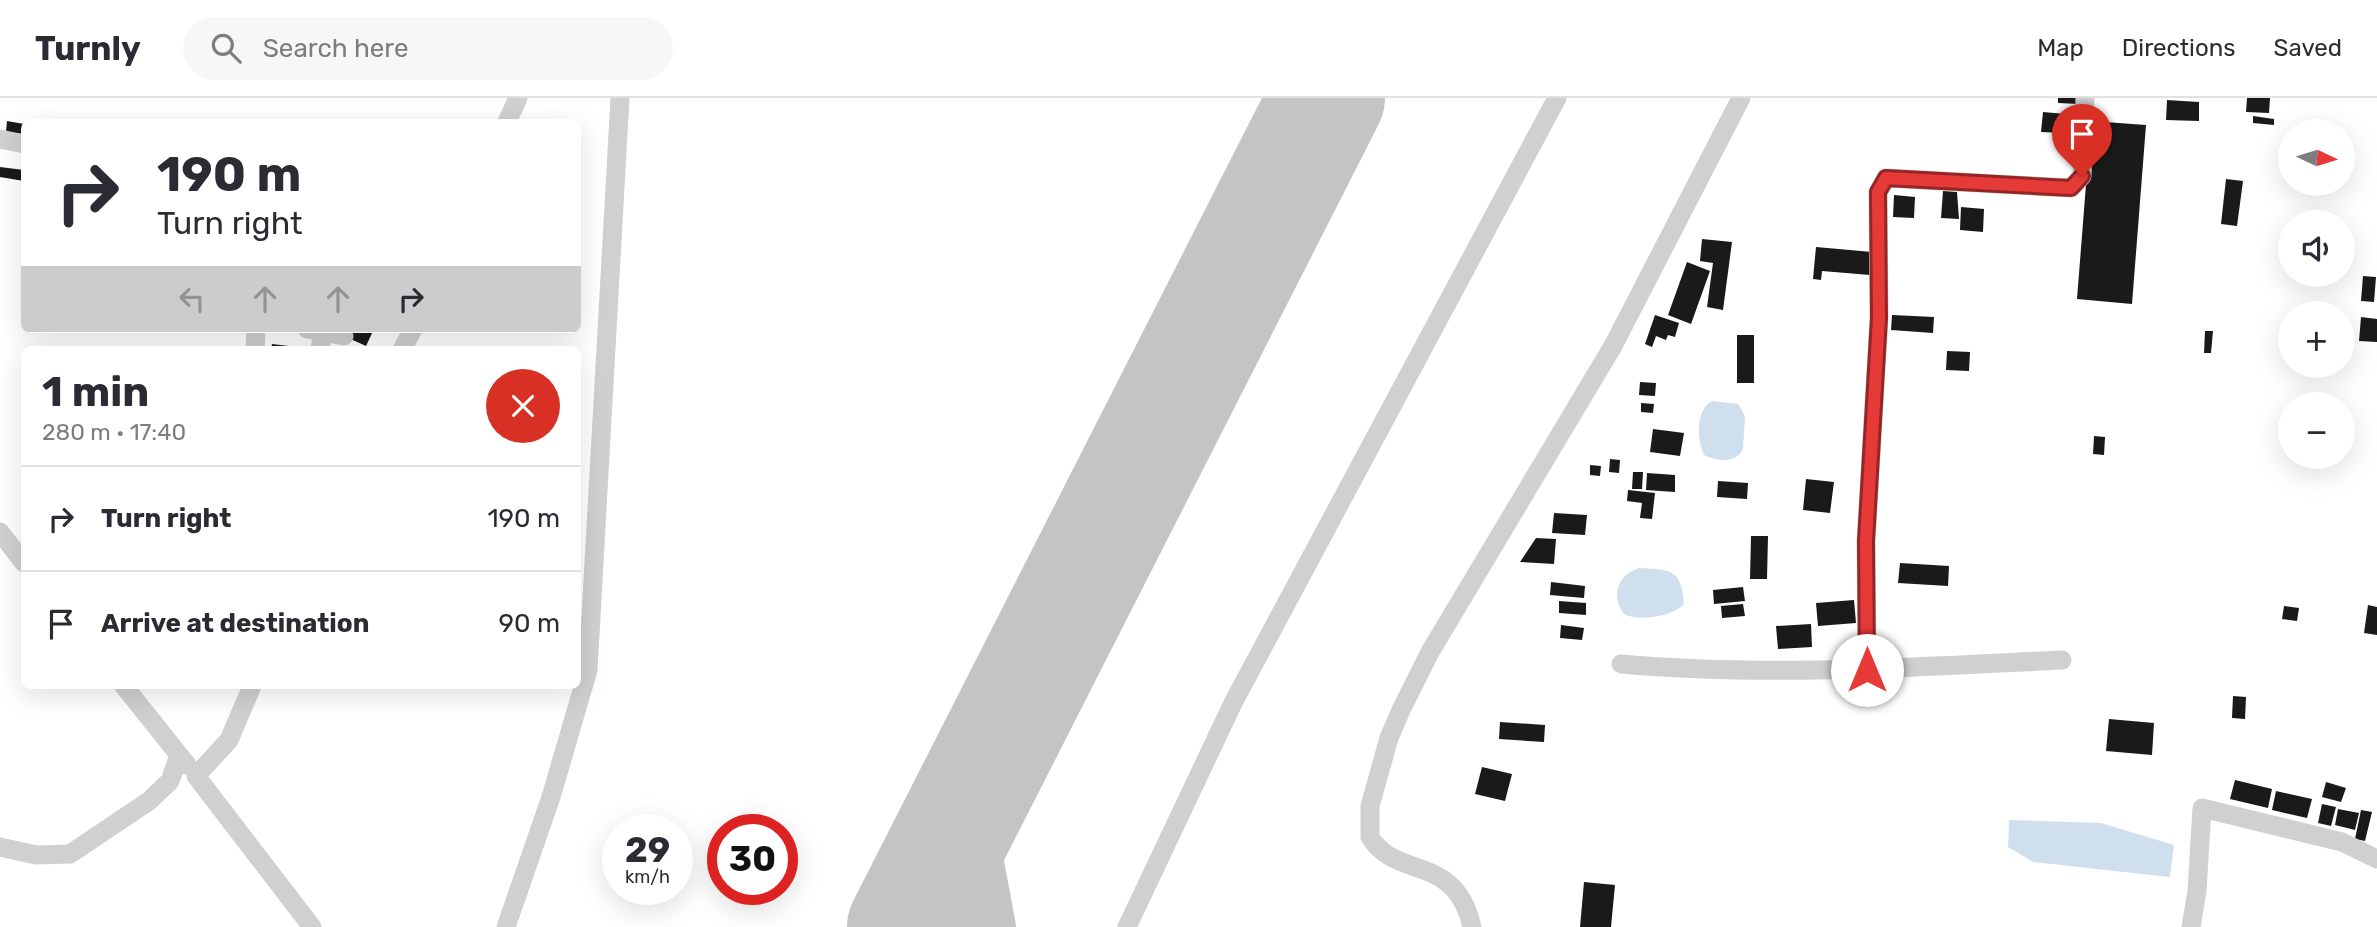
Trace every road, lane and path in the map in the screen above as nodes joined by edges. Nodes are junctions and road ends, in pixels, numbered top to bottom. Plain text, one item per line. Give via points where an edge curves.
1 (518, 98) edge
2 (620, 98) edge
3 (1557, 98) edge
4 (1741, 98) edge
5 (2085, 98) edge
6 (508, 119) edge
7 (0, 139) edge
8 (21, 143) edge
9 (332, 333) edge
10 (344, 336) dead end
11 (0, 532) edge
12 (21, 559) edge
13 (2062, 660) dead end
14 (1621, 664) dead end
15 (1867, 670) junction
16 (126, 689) edge
17 (251, 689) edge
18 (179, 755) junction
19 (196, 776) junction
20 (0, 847) edge
21 (2377, 859) edge
22 (312, 927) edge
23 (506, 927) edge
24 (1127, 927) edge
25 (1472, 927) edge
26 (2191, 927) edge

1 - 6 street
2 - 23 street via 588,670
3 - 24 street via 1233,703
4 - 25 street via 1613,346 1430,652 1389,738 1370,806 1370,837 1388,854 1447,882 1465,901
5 - 15 street via 2082,176 2071,188 1886,178 1878,192 1879,318 1866,541
7 - 8 street
9 - 10 street
11 - 12 street
13 - 15 street
14 - 15 street via 1721,671
16 - 18 street
17 - 19 street via 229,740
18 - 19 street
18 - 20 street via 170,781 142,806 70,854 36,855
19 - 22 street
21 - 26 street via 2342,842 2202,807

